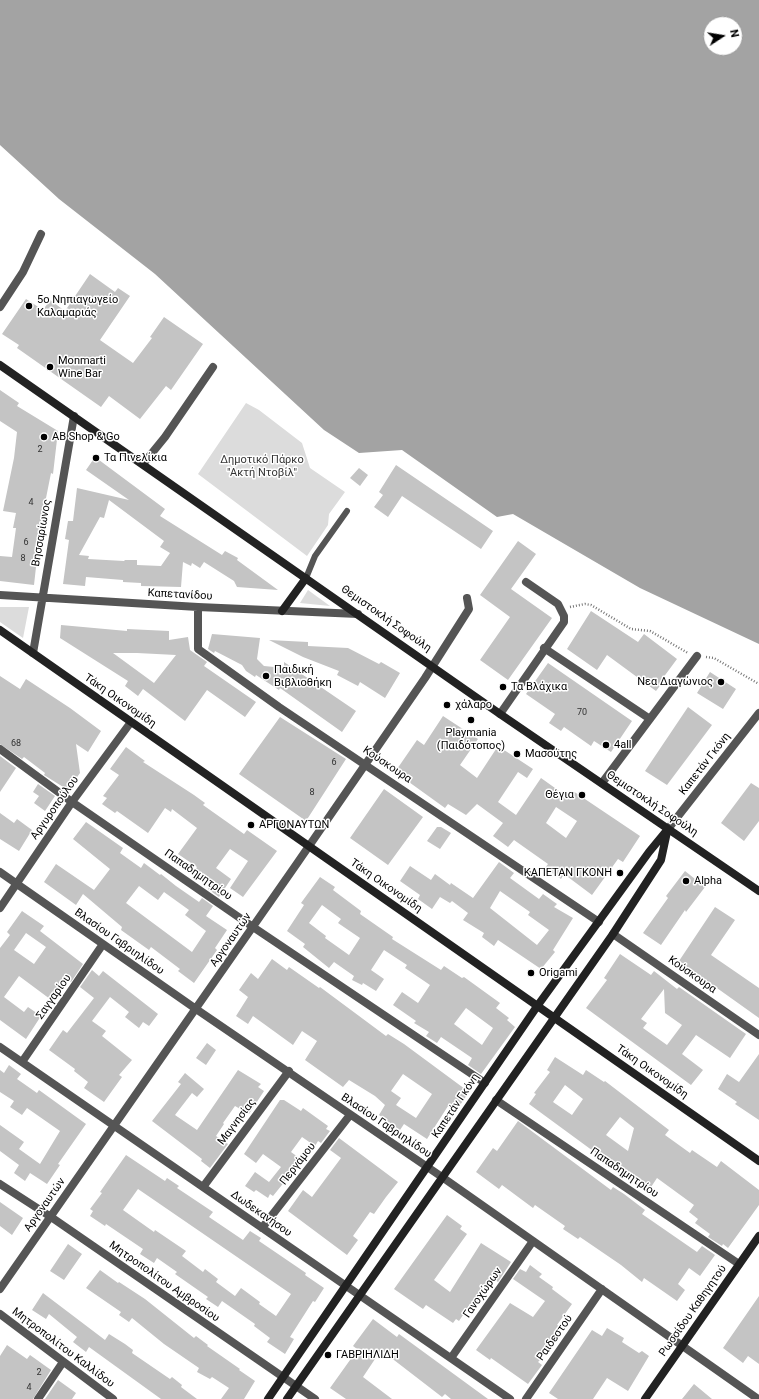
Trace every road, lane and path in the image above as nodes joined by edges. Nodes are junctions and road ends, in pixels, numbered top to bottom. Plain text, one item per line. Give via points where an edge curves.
1 (41, 234) dead end
2 (0, 307) edge
3 (0, 365) edge
4 (213, 367) dead end
5 (74, 416) junction
6 (143, 464) junction
7 (348, 511) dead end
8 (306, 578) junction
9 (526, 582) dead end
10 (0, 595) edge
11 (42, 598) junction
12 (467, 598) dead end
13 (198, 607) junction
14 (562, 609) junction
15 (282, 611) junction
16 (358, 614) junction
17 (0, 630) edge
18 (544, 648) junction
19 (33, 653) junction
20 (697, 656) junction
21 (433, 665) junction
22 (759, 684) edge
23 (759, 713) edge
24 (500, 714) junction
25 (650, 720) junction
26 (131, 722) junction
27 (0, 749) edge
28 (366, 764) junction
29 (602, 783) junction
30 (72, 802) junction
31 (668, 829) junction
32 (309, 846) junction
33 (0, 872) edge
34 (16, 884) junction
35 (759, 891) edge
36 (0, 908) edge
37 (599, 922) junction
38 (253, 927) junction
39 (613, 934) junction
40 (103, 944) junction
41 (538, 1005) junction
42 (196, 1009) junction
43 (554, 1017) junction
44 (759, 1035) edge
45 (0, 1047) edge
46 (22, 1062) junction
47 (289, 1071) junction
48 (485, 1082) junction
49 (496, 1100) junction
50 (350, 1115) junction
51 (114, 1126) junction
52 (759, 1161) edge
53 (428, 1167) junction
54 (442, 1177) junction
55 (0, 1184) edge
56 (203, 1187) junction
57 (51, 1217) junction
58 (262, 1228) junction
59 (759, 1236) edge
60 (533, 1241) junction
61 (739, 1264) junction
62 (347, 1285) junction
63 (602, 1289) junction
64 (0, 1290) edge
65 (360, 1295) junction
66 (0, 1314) edge
67 (682, 1346) junction
68 (451, 1358) junction
69 (63, 1362) junction
70 (283, 1377) junction
71 (296, 1386) junction
72 (38, 1399) edge
73 (113, 1399) edge
74 (268, 1399) edge
75 (287, 1399) edge
76 (315, 1399) edge
77 (510, 1399) edge
78 (526, 1399) edge
79 (645, 1399) edge
80 (758, 1399) edge

1 - 2 street via 23,272
3 - 5 main road, Θεμιστοκλή Σοφούλη
4 - 6 street via 165,437
5 - 6 main road, Θεμιστοκλή Σοφούλη
5 - 11 street, Βησσαρίωνος
6 - 8 main road, Θεμιστοκλή Σοφούλη
7 - 8 lane via 315,556
8 - 15 main road
8 - 16 main road, Θεμιστοκλή Σοφούλη
9 - 14 street
10 - 11 street, Καπετανίδου
11 - 13 street, Καπετανίδου
11 - 19 street, Βησσαρίωνος
12 - 21 street, Αργοναυτών via 469,609
13 - 15 street, Καπετανίδου
13 - 28 street, Κούσκουρα via 198,649 279,707
14 - 18 street via 564,622
14 - 20 path via 591,605 631,629 650,631 680,650
15 - 16 street, Καπετανίδου
16 - 21 main road, Θεμιστοκλή Σοφούλη
17 - 19 main road, Τάκη Οικονομίδη
18 - 24 street
18 - 25 street
19 - 26 main road, Τάκη Οικονομίδη
20 - 22 path via 714,658
20 - 25 street
21 - 24 main road, Θεμιστοκλή Σοφούλη
21 - 28 street, Αργοναυτών
23 - 31 street, Καπετάν Γκόνη
24 - 29 main road, Θεμιστοκλή Σοφούλη
25 - 29 street
26 - 30 street, Αργυροπούλου
26 - 32 main road, Τάκη Οικονομίδη
27 - 30 street, Παπαδημητρίου
28 - 32 street, Αργοναυτών
28 - 37 street, Κούσκουρα
29 - 31 main road, Θεμιστοκλή Σοφούλη
30 - 34 street, Αργυροπούλου
30 - 38 street, Παπαδημητρίου
31 - 35 main road, Θεμιστοκλή Σοφούλη
31 - 37 main road, Καπετάν Γκόνη
31 - 39 main road, Καπετάν Γκόνη via 661,860
32 - 38 street, Αργοναυτών
32 - 41 main road, Τάκη Οικονομίδη
33 - 34 street, Βλασίου Γαβριηλίδου
34 - 36 street, Αργυροπούλου
34 - 40 street, Βλασίου Γαβριηλίδου
37 - 41 main road, Καπετάν Γκόνη
38 - 42 street, Αργοναυτών
38 - 48 street, Παπαδημητρίου
39 - 43 main road, Καπετάν Γκόνη
39 - 44 street, Κούσκουρα
40 - 42 street, Βλασίου Γαβριηλίδου
40 - 46 street, Σαγγαρίου
41 - 43 main road, Τάκη Οικονομίδη
41 - 48 main road, Καπετάν Γκόνη
42 - 47 street, Βλασίου Γαβριηλίδου
42 - 51 street, Αργοναυτών
43 - 49 main road, Καπετάν Γκόνη
43 - 52 main road, Τάκη Οικονομίδη
45 - 46 street, Δωδεκανήσου
46 - 51 street, Δωδεκανήσου
47 - 50 street, Βλασίου Γαβριηλίδου
47 - 56 street, Μαγνησίας
48 - 53 main road, Καπετάν Γκόνη
49 - 54 main road, Καπετάν Γκόνη
49 - 61 street, Παπαδημητρίου
50 - 53 street, Βλασίου Γαβριηλίδου
50 - 58 street, Περγάμου
51 - 56 street, Δωδεκανήσου
51 - 57 street, Αργοναυτών
53 - 54 street, Βλασίου Γαβριηλίδου
53 - 62 main road, Καπετάν Γκόνη
54 - 60 street, Βλασίου Γαβριηλίδου
54 - 65 main road, Καπετάν Γκόνη
55 - 57 street, Μητροπολίτου Αμβροσίου
56 - 58 street, Δωδεκανήσου
57 - 64 street, Αργοναυτών
57 - 70 street, Μητροπολίτου Αμβροσίου
58 - 62 street, Δωδεκανήσου
59 - 61 main road, Ρωσσίδου Καθηγητού
60 - 63 street, Βλασίου Γαβριηλίδου
60 - 68 street, Γανοχώρων
61 - 67 main road, Ρωσσίδου Καθηγητού
62 - 65 street, Δωδεκανήσου
62 - 70 main road, Καπετάν Γκόνη
63 - 67 street, Βλασίου Γαβριηλίδου
63 - 78 street, Ραιδεστού
65 - 68 street, Δωδεκανήσου
65 - 71 main road, Καπετάν Γκόνη
66 - 69 street, Μητροπολίτου Καλλίδου
67 - 79 main road, Ρωσσίδου Καθηγητού
67 - 80 street, Βλασίου Γαβριηλίδου
68 - 77 street, Δωδεκανήσου
69 - 72 street
69 - 73 street, Μητροπολίτου Καλλίδου
70 - 71 street, Μητροπολίτου Αμβροσίου
70 - 74 main road, Καπετάν Γκόνη
71 - 75 main road, Καπετάν Γκόνη
71 - 76 street, Μητροπολίτου Αμβροσίου

